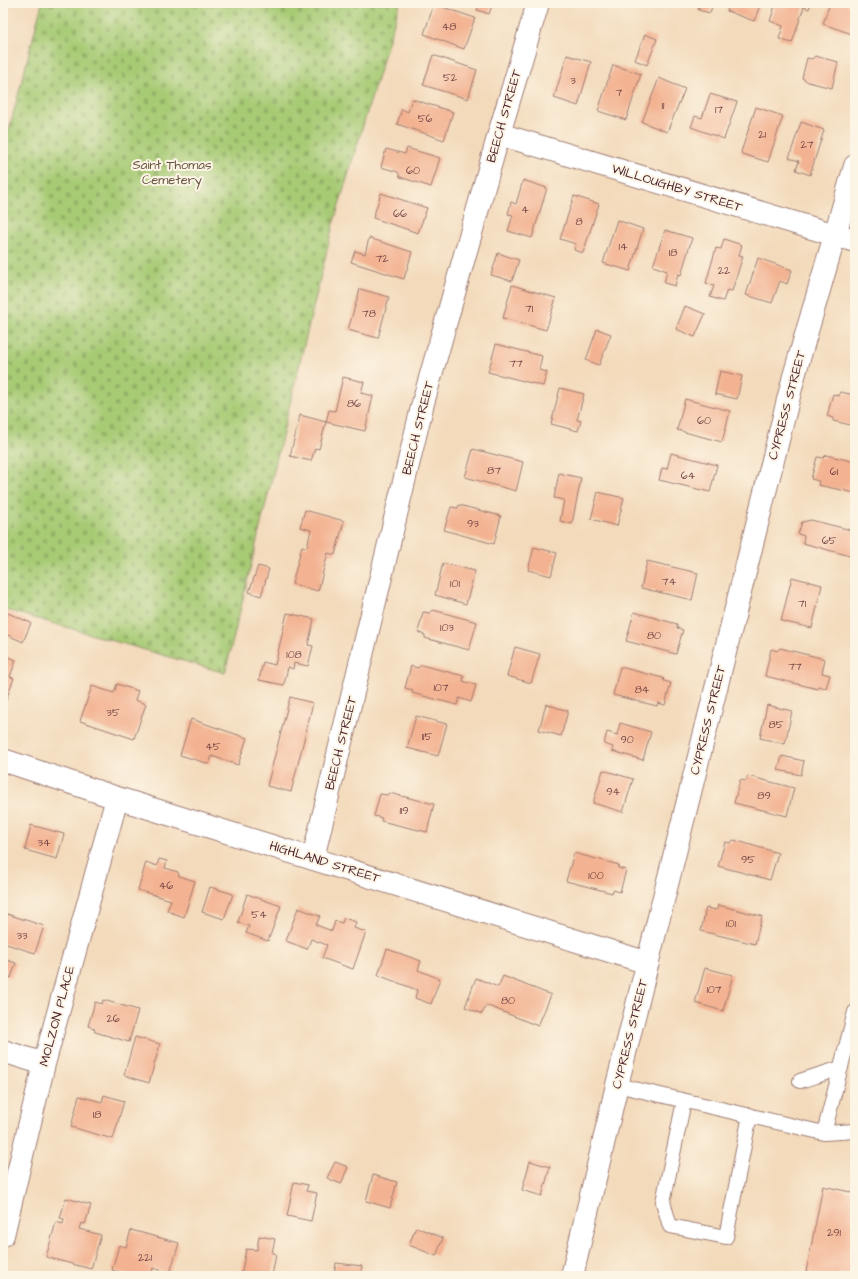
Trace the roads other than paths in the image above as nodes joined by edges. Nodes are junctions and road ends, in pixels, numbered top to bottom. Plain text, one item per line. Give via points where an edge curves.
1 (538, 3) edge
2 (499, 134) junction
3 (855, 166) edge
4 (845, 238) edge
5 (3, 760) edge
6 (117, 798) junction
7 (313, 858) junction
8 (648, 963) junction
9 (855, 1012) edge
10 (3, 1051) edge
11 (44, 1064) junction
12 (841, 1068) junction
13 (800, 1081) dead end
14 (617, 1085) junction
15 (684, 1101) junction
16 (750, 1116) junction
17 (855, 1131) edge
18 (824, 1133) junction
19 (3, 1235) edge
20 (572, 1276) edge

1 - 2 street, BEECH STREET
2 - 4 street, WILLOUGHBY STREET
2 - 7 street, BEECH STREET via 423,403
3 - 4 street, CYPRESS STREET
4 - 8 street, CYPRESS STREET via 794,376
5 - 6 street, HIGHLAND STREET
6 - 7 street, HIGHLAND STREET
6 - 11 street, MOLZON PLACE
7 - 8 street, HIGHLAND STREET
8 - 14 street, CYPRESS STREET
9 - 12 lane
10 - 11 street
11 - 19 street, MOLZON PLACE
12 - 13 lane
12 - 18 lane
14 - 15 lane
14 - 20 street, CYPRESS STREET
15 - 16 lane
15 - 16 lane via 663,1202 670,1226 726,1237
16 - 18 lane
17 - 18 lane

